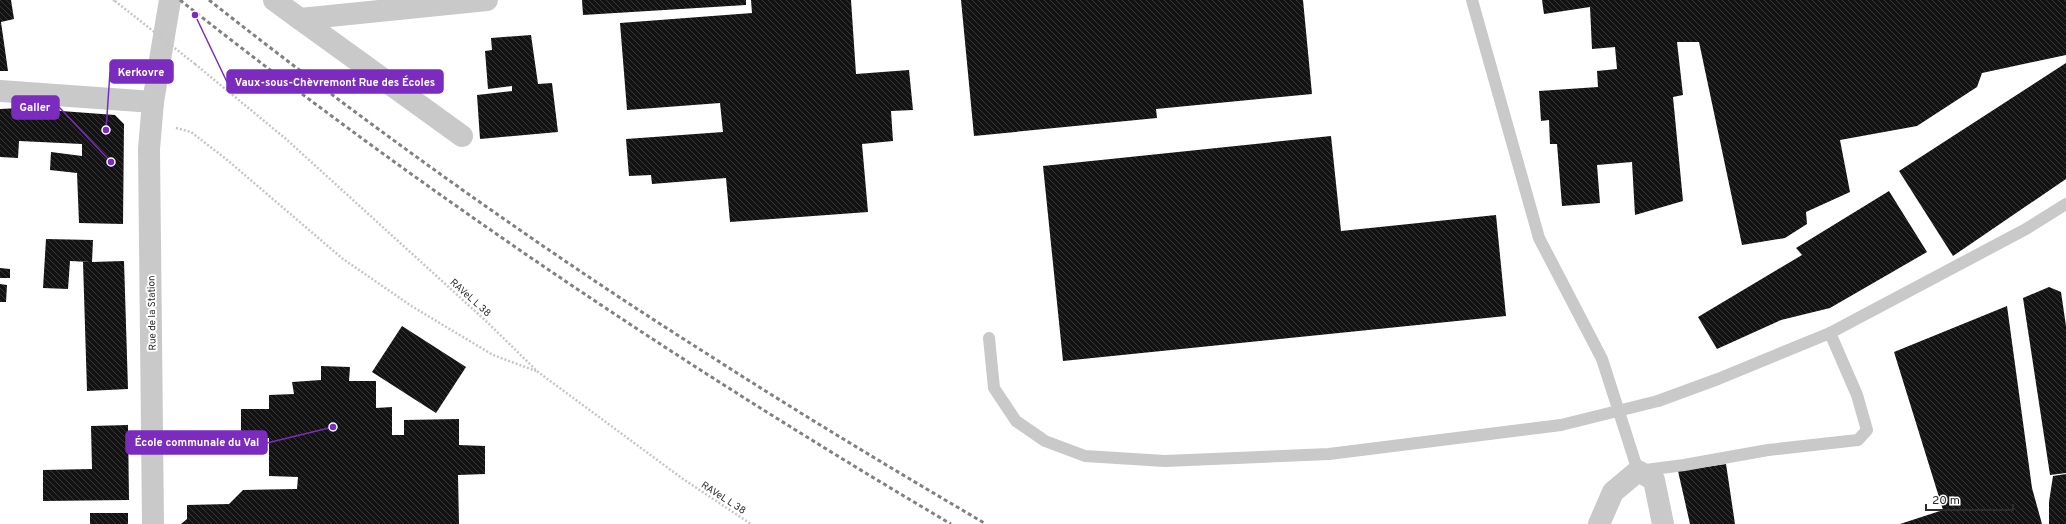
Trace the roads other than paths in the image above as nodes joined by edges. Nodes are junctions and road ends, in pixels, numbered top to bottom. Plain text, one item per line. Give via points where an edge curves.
1 (170, 0) edge
2 (274, 0) edge
3 (487, 0) edge
4 (1472, 0) edge
5 (300, 19) junction
6 (0, 91) edge
7 (152, 111) junction
8 (462, 136) dead end
9 (2066, 204) edge
10 (1830, 333) junction
11 (989, 338) dead end
12 (1638, 471) junction
13 (153, 524) edge
14 (1599, 524) edge
15 (1663, 524) edge

1 - 7 street, Rue de la Station
2 - 5 street
3 - 5 street
4 - 12 lane via 1539,238 1602,359
5 - 8 street
6 - 7 street
7 - 13 street, Rue de la Station via 149,157
9 - 10 lane via 2026,229
10 - 11 lane, bridge via 1658,401 1561,425 1329,454 1165,461 1085,456 1045,441 1016,421 994,388
10 - 12 lane via 1857,395 1867,430 1858,440 1768,450
12 - 14 street via 1613,492
12 - 15 street via 1654,480

